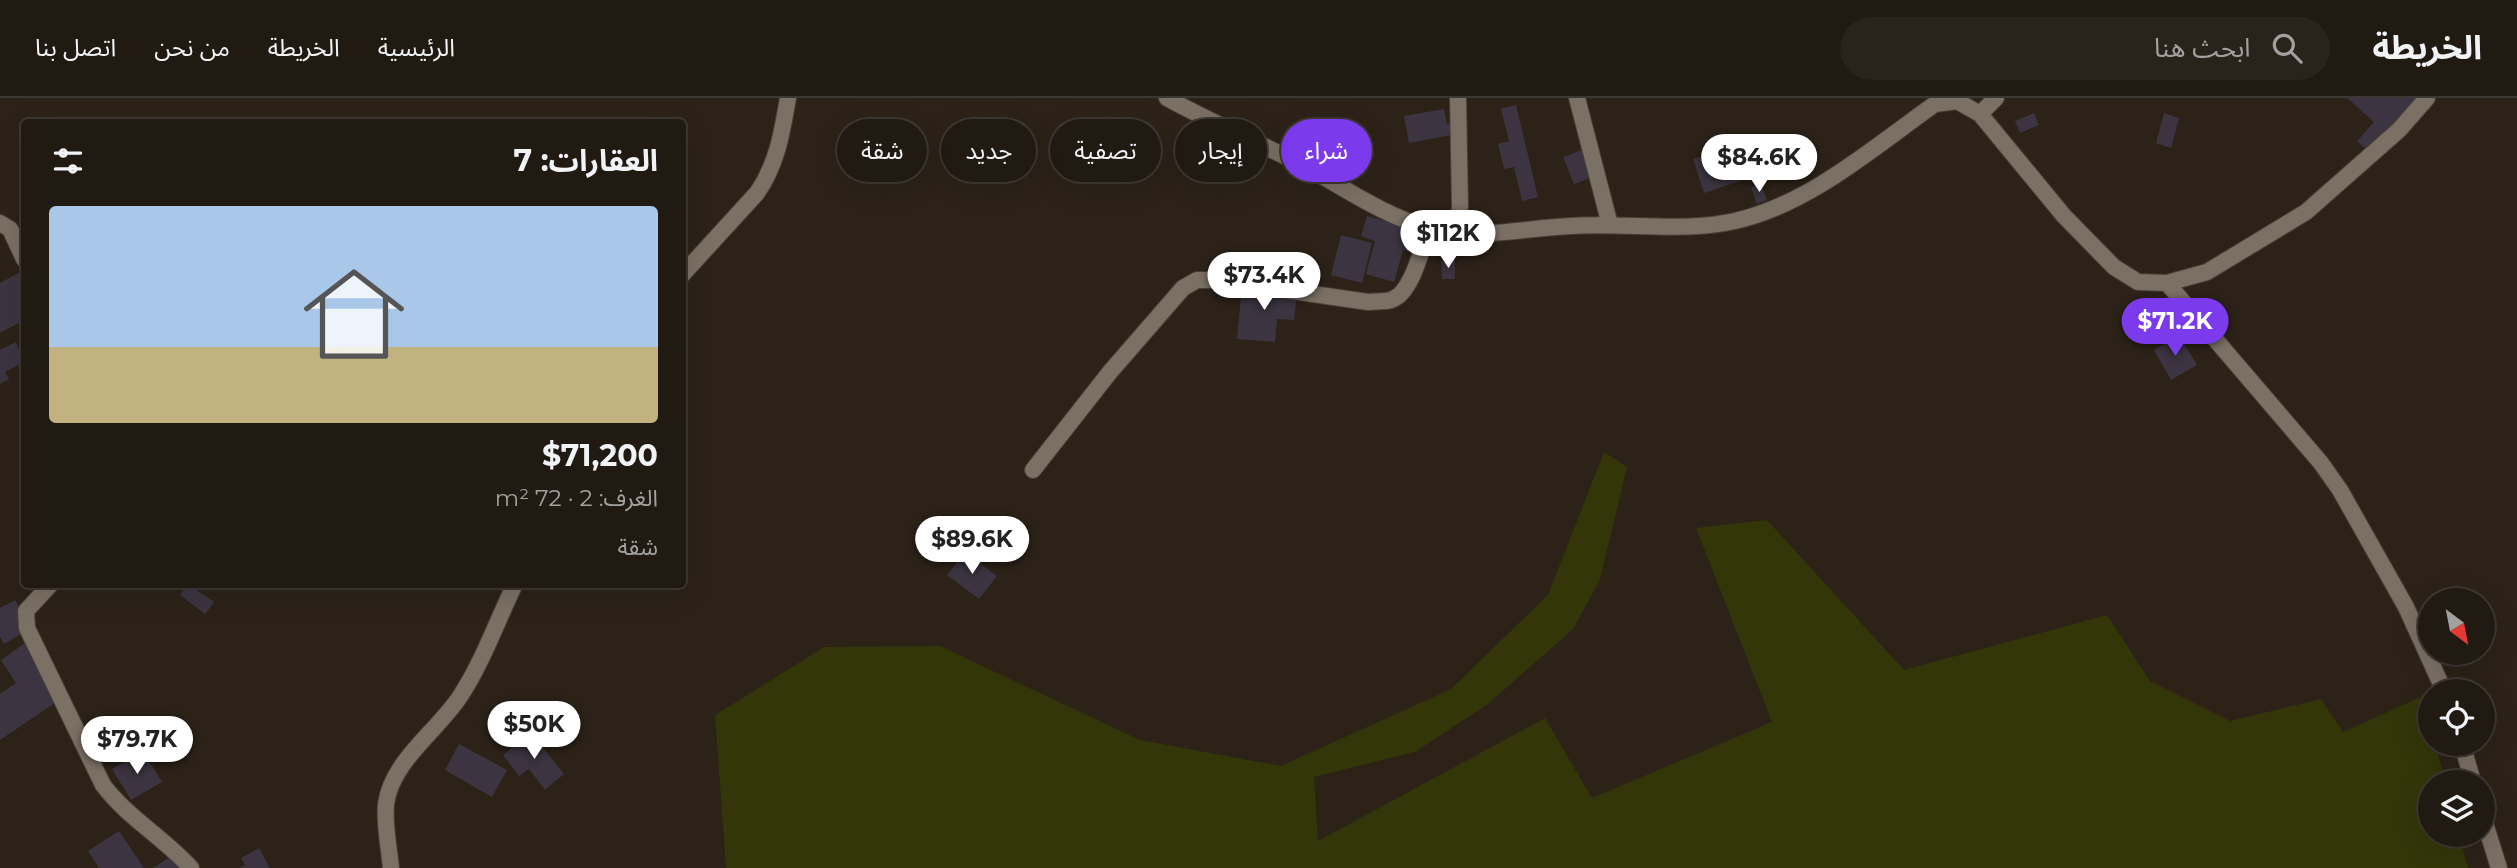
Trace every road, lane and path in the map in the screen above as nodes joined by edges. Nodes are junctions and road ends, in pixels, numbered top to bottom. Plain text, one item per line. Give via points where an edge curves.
1 (788, 98) edge
2 (1167, 98) edge
3 (1458, 98) edge
4 (1577, 98) edge
5 (1996, 98) edge
6 (2427, 98) edge
7 (1980, 114) junction
8 (0, 223) edge
9 (1610, 225) junction
10 (1429, 228) junction
11 (1457, 233) junction
12 (21, 253) edge
13 (686, 271) edge
14 (2167, 283) junction
15 (1033, 470) dead end
16 (47, 588) edge
17 (513, 588) edge
18 (2439, 679) edge
19 (2492, 847) edge
20 (191, 868) edge
21 (391, 868) edge
22 (2499, 868) edge

1 - 13 street via 780,145 767,178
2 - 10 street via 1385,211
3 - 11 street
4 - 9 street
5 - 7 street
6 - 14 street via 2399,130 2306,212 2207,272
7 - 9 street via 1957,101 1936,104 1806,192 1735,221 1680,227
7 - 14 street via 2064,216 2114,267 2138,282
8 - 12 street via 10,229
9 - 11 street
10 - 11 street
10 - 15 street via 1407,287 1390,300 1368,302 1215,280 1191,282 1147,327
14 - 18 street via 2321,463 2406,607
16 - 20 street via 26,611 27,628 103,785 120,807
17 - 21 street via 468,683 391,786 386,817
19 - 22 street

